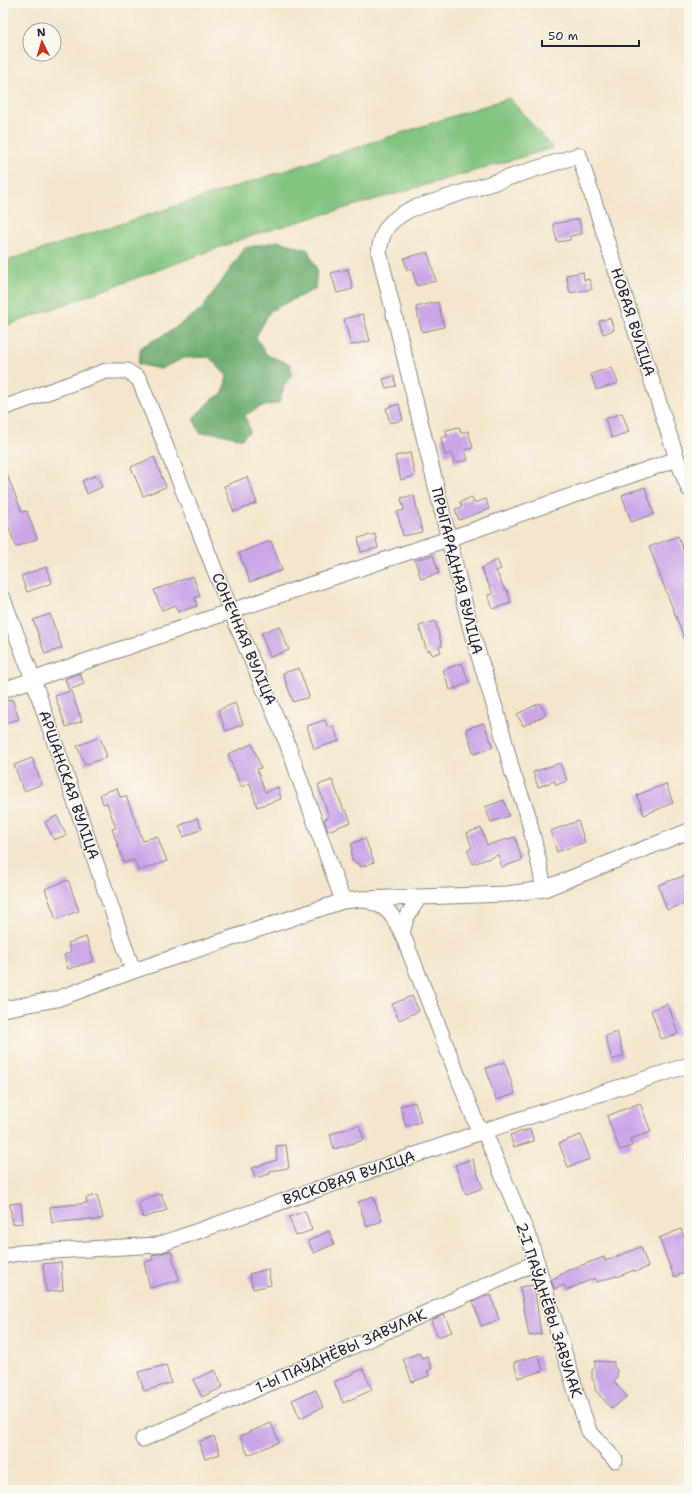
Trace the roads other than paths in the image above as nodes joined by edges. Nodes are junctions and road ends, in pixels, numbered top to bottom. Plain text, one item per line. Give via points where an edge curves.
1 (379, 252) joint
2 (3, 408) edge
3 (677, 459) junction
4 (689, 488) edge
5 (448, 539) junction
6 (3, 599) edge
7 (231, 611) junction
8 (33, 679) junction
9 (3, 690) edge
10 (689, 831) edge
11 (544, 889) junction
12 (419, 897) junction
13 (361, 899) junction
14 (343, 901) junction
15 (402, 933) junction
16 (133, 971) junction
17 (3, 1009) edge
18 (689, 1064) edge
19 (482, 1132) junction
20 (3, 1256) edge
21 (537, 1262) junction
22 (144, 1439) dead end
23 (615, 1460) dead end

1 - 3 street, НОВАЯ ВУЛІЦА via 380,238 388,225 411,209 579,156
1 - 5 street, ПРЫГАРАДНАЯ ВУЛІЦА
2 - 7 street, СОНЕЧНАЯ ВУЛІЦА via 106,371 127,371 139,379
3 - 4 street, НОВАЯ ВУЛІЦА
3 - 5 street
5 - 7 street
5 - 11 street, ПРЫГАРАДНАЯ ВУЛІЦА via 471,630 513,774 527,812
6 - 8 street, АРШАНСКАЯ ВУЛІЦА
7 - 8 street
7 - 14 street, СОНЕЧНАЯ ВУЛІЦА via 287,743
8 - 9 street
8 - 16 street, АРШАНСКАЯ ВУЛІЦА
10 - 11 street
11 - 12 street via 507,894
12 - 13 street
12 - 15 street via 406,918
13 - 14 street
13 - 15 street, 2-І ПАЎДНЁВЫ ЗАВУЛАК via 382,906 393,917
14 - 16 street
15 - 19 street, 2-І ПАЎДНЁВЫ ЗАВУЛАК
16 - 17 street via 57,999
18 - 19 street, ВЯСКОВАЯ ВУЛІЦА
19 - 20 street, ВЯСКОВАЯ ВУЛІЦА via 158,1245
19 - 21 street, 2-І ПАЎДНЁВЫ ЗАВУЛАК
21 - 22 street, 1-Ы ПАЎДНЁВЫ ЗАВУЛАК
21 - 23 street, 2-І ПАЎДНЁВЫ ЗАВУЛАК via 580,1408 590,1431

